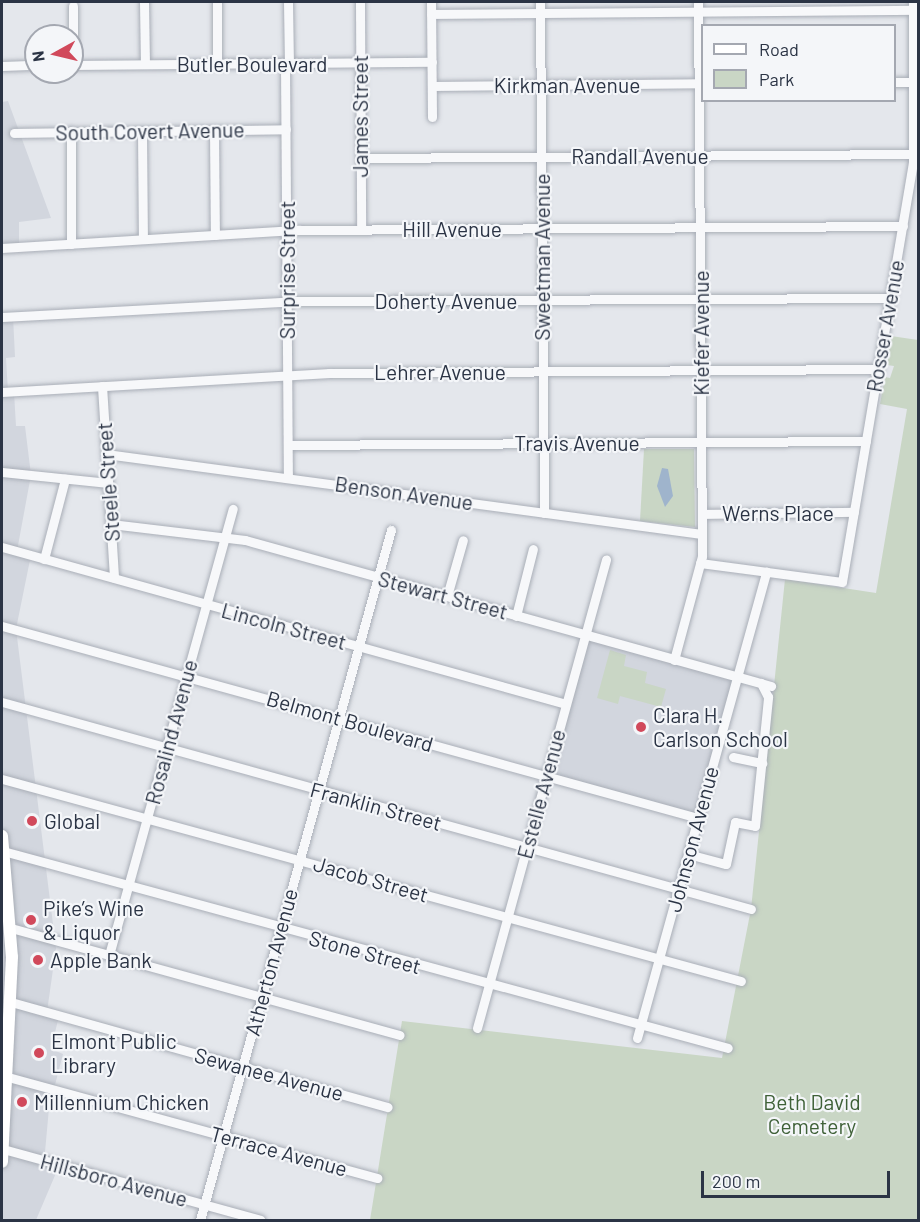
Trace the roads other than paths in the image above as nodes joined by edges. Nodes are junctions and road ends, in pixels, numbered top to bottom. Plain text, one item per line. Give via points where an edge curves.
1 (144, 2) edge
2 (217, 2) edge
3 (288, 2) edge
4 (360, 2) edge
5 (431, 2) edge
6 (540, 2) edge
7 (698, 2) edge
8 (73, 6) dead end
9 (915, 8) edge
10 (698, 12) junction
11 (540, 13) junction
12 (431, 14) junction
13 (73, 24) edge
14 (432, 62) junction
15 (287, 63) junction
16 (360, 63) junction
17 (145, 64) junction
18 (217, 64) junction
19 (24, 65) edge
20 (84, 65) edge
21 (2, 66) edge
22 (896, 82) edge
23 (916, 82) edge
24 (701, 84) edge
25 (541, 85) junction
26 (432, 86) junction
27 (432, 117) dead end
28 (286, 129) junction
29 (214, 130) junction
30 (71, 131) junction
31 (142, 131) junction
32 (14, 133) dead end
33 (916, 154) edge
34 (699, 155) junction
35 (542, 157) junction
36 (361, 158) junction
37 (903, 226) junction
38 (700, 227) junction
39 (542, 228) junction
40 (361, 230) junction
41 (286, 231) junction
42 (215, 235) junction
43 (143, 239) junction
44 (71, 244) junction
45 (2, 249) edge
46 (890, 298) junction
47 (700, 299) junction
48 (543, 300) junction
49 (287, 303) junction
50 (2, 317) edge
51 (878, 369) junction
52 (701, 370) junction
53 (543, 372) junction
54 (288, 374) junction
55 (102, 386) junction
56 (2, 392) edge
57 (866, 441) junction
58 (701, 442) junction
59 (543, 443) junction
60 (288, 445) junction
61 (106, 454) junction
62 (2, 472) edge
63 (288, 477) junction
64 (65, 479) junction
65 (108, 483) junction
66 (233, 509) dead end
67 (854, 512) junction
68 (544, 513) junction
69 (702, 514) junction
70 (111, 524) junction
71 (391, 530) dead end
72 (702, 534) junction
73 (225, 538) junction
74 (463, 540) dead end
75 (2, 547) edge
76 (533, 549) dead end
77 (44, 559) junction
78 (606, 560) dead end
79 (700, 563) junction
80 (766, 572) junction
81 (378, 577) junction
82 (114, 579) junction
83 (447, 596) junction
84 (207, 604) junction
85 (516, 616) junction
86 (2, 626) edge
87 (585, 635) junction
88 (359, 646) junction
89 (674, 660) junction
90 (187, 676) junction
91 (737, 677) junction
92 (761, 683) junction
93 (771, 686) dead end
94 (2, 702) edge
95 (566, 704) junction
96 (339, 718) junction
97 (167, 748) junction
98 (733, 756) dead end
99 (762, 763) junction
100 (546, 776) junction
101 (2, 779) edge
102 (319, 790) junction
103 (148, 817) junction
104 (698, 818) junction
105 (2, 836) edge
106 (526, 848) junction
107 (3, 851) junction
108 (688, 854) junction
109 (300, 859) junction
110 (128, 886) junction
111 (678, 890) junction
112 (751, 909) dead end
113 (507, 917) junction
114 (11, 928) junction
115 (280, 928) junction
116 (109, 955) junction
117 (659, 959) junction
118 (741, 981) dead end
119 (488, 986) junction
120 (261, 998) junction
121 (11, 1002) junction
122 (477, 1028) dead end
123 (639, 1033) junction
124 (400, 1035) dead end
125 (728, 1047) dead end
126 (242, 1067) junction
127 (8, 1077) junction
128 (388, 1107) dead end
129 (223, 1136) junction
130 (2, 1156) edge
131 (377, 1178) dead end
132 (204, 1205) junction
133 (200, 1221) edge
134 (260, 1221) edge

1 - 17 street
2 - 18 street
3 - 15 street, Surprise Street
4 - 16 street, James Street
5 - 12 street
6 - 11 street, Sweetman Avenue
7 - 10 street, Kiefer Avenue
8 - 13 street
9 - 10 street
9 - 23 street, Rosser Avenue
10 - 11 street
10 - 24 street, Kiefer Avenue
11 - 12 street
11 - 25 street, Sweetman Avenue
12 - 14 street
14 - 16 street, Butler Boulevard
14 - 26 street
15 - 16 street, Butler Boulevard
15 - 18 street, Butler Boulevard
15 - 28 street, Surprise Street
16 - 36 street, James Street
17 - 18 street, Butler Boulevard
17 - 20 street, Butler Boulevard
19 - 21 street
22 - 23 street
23 - 33 street, Rosser Avenue
24 - 25 street, Kirkman Avenue
24 - 34 street, Kiefer Avenue
25 - 26 street, Kirkman Avenue
25 - 35 street, Sweetman Avenue
26 - 27 street
28 - 29 street, South Covert Avenue
28 - 41 street, Surprise Street
29 - 31 street, South Covert Avenue
29 - 42 street
30 - 31 street, South Covert Avenue
30 - 32 street, South Covert Avenue
30 - 44 street
31 - 43 street
33 - 34 street, Randall Avenue
33 - 37 street, Rosser Avenue
34 - 35 street, Randall Avenue
34 - 38 street, Kiefer Avenue
35 - 36 street, Randall Avenue
35 - 39 street, Sweetman Avenue
36 - 40 street, James Street
37 - 38 street, Hill Avenue
37 - 46 street, Rosser Avenue
38 - 39 street, Hill Avenue
38 - 47 street, Kiefer Avenue
39 - 40 street, Hill Avenue
39 - 48 street, Sweetman Avenue
40 - 41 street, Hill Avenue
41 - 42 street, Hill Avenue
41 - 49 street, Surprise Street
42 - 43 street, Hill Avenue
43 - 44 street, Hill Avenue
44 - 45 street, Hill Avenue
46 - 47 street, Doherty Avenue
46 - 51 street, Rosser Avenue
47 - 48 street, Doherty Avenue
47 - 52 street, Kiefer Avenue
48 - 49 street, Doherty Avenue
48 - 53 street, Sweetman Avenue
49 - 50 street, Doherty Avenue
49 - 54 street, Surprise Street
51 - 52 street, Lehrer Avenue
51 - 57 street, Rosser Avenue
52 - 53 street, Lehrer Avenue
52 - 58 street, Kiefer Avenue
53 - 54 street, Lehrer Avenue
53 - 59 street, Sweetman Avenue
54 - 55 street, Lehrer Avenue
54 - 60 street, Surprise Street
55 - 56 street, Lehrer Avenue
55 - 61 street, Steele Street
57 - 58 street, Travis Avenue
57 - 67 street, Rosser Avenue
58 - 59 street, Travis Avenue
58 - 69 street, Kiefer Avenue
59 - 60 street, Travis Avenue
59 - 68 street, Sweetman Avenue
60 - 63 street, Surprise Street
61 - 63 street, Benson Avenue
61 - 65 street, Steele Street
62 - 64 street
63 - 68 street, Benson Avenue
64 - 65 street
64 - 77 street
65 - 70 street, Steele Street
66 - 73 street, Rosalind Avenue
67 - 69 street, Werns Place
67 - 80 street, Rosser Avenue via 842,582
68 - 72 street, Benson Avenue
69 - 72 street, Kiefer Avenue
70 - 73 street, Stewart Street
70 - 82 street, Steele Street
71 - 81 street, Atherton Avenue
72 - 79 street, Kiefer Avenue
73 - 81 street, Stewart Street
73 - 84 street, Rosalind Avenue
74 - 83 street
75 - 77 street, Lincoln Street
76 - 85 street
77 - 82 street, Lincoln Street
78 - 87 street, Estelle Avenue
79 - 80 street
79 - 89 street, Kiefer Avenue
80 - 91 street, Johnson Avenue
81 - 83 street, Stewart Street
81 - 88 street, Atherton Avenue
82 - 84 street, Lincoln Street
83 - 85 street, Stewart Street
84 - 88 street, Lincoln Street
84 - 90 street, Rosalind Avenue
85 - 87 street, Stewart Street
86 - 90 street, Belmont Boulevard
87 - 89 street, Stewart Street
87 - 95 street, Estelle Avenue
88 - 95 street, Lincoln Street
88 - 96 street, Atherton Avenue
89 - 91 street, Stewart Street
90 - 96 street, Belmont Boulevard
90 - 97 street, Rosalind Avenue
91 - 92 street, Stewart Street
91 - 104 street, Johnson Avenue
92 - 93 street, Stewart Street
92 - 99 street via 768,697
94 - 97 street, Franklin Street
95 - 100 street, Estelle Avenue
96 - 100 street, Belmont Boulevard
96 - 102 street, Atherton Avenue
97 - 102 street, Franklin Street
97 - 103 street, Rosalind Avenue
98 - 99 street
99 - 108 street via 755,826 735,822 726,864
100 - 104 street, Belmont Boulevard
100 - 106 street, Estelle Avenue
101 - 103 street, Jacob Street
102 - 106 street, Franklin Street
102 - 109 street, Atherton Avenue
103 - 109 street, Jacob Street
103 - 110 street, Rosalind Avenue
104 - 108 street, Johnson Avenue
105 - 107 main road
106 - 111 street, Franklin Street
106 - 113 street, Estelle Avenue
107 - 110 street, Stone Street
107 - 114 main road
108 - 111 street, Johnson Avenue
109 - 113 street, Jacob Street
109 - 115 street, Atherton Avenue
110 - 115 street, Stone Street
110 - 116 street, Rosalind Avenue
111 - 112 street, Franklin Street
111 - 117 street, Johnson Avenue
113 - 117 street, Jacob Street
113 - 119 street, Estelle Avenue
114 - 116 street
114 - 121 main road
115 - 119 street, Stone Street
115 - 120 street, Atherton Avenue
116 - 120 street
117 - 118 street, Jacob Street
117 - 123 street, Johnson Avenue
119 - 122 street, Estelle Avenue
119 - 123 street, Stone Street
120 - 124 street
120 - 126 street, Atherton Avenue
121 - 126 street, Sewanee Avenue
121 - 127 main road
123 - 125 street, Stone Street
126 - 128 street, Sewanee Avenue
126 - 129 street, Atherton Avenue
127 - 129 street, Terrace Avenue
127 - 130 main road
129 - 131 street, Terrace Avenue
129 - 132 street, Atherton Avenue
130 - 132 street, Hillsboro Avenue
132 - 133 street, Atherton Avenue
132 - 134 street, Hillsboro Avenue

